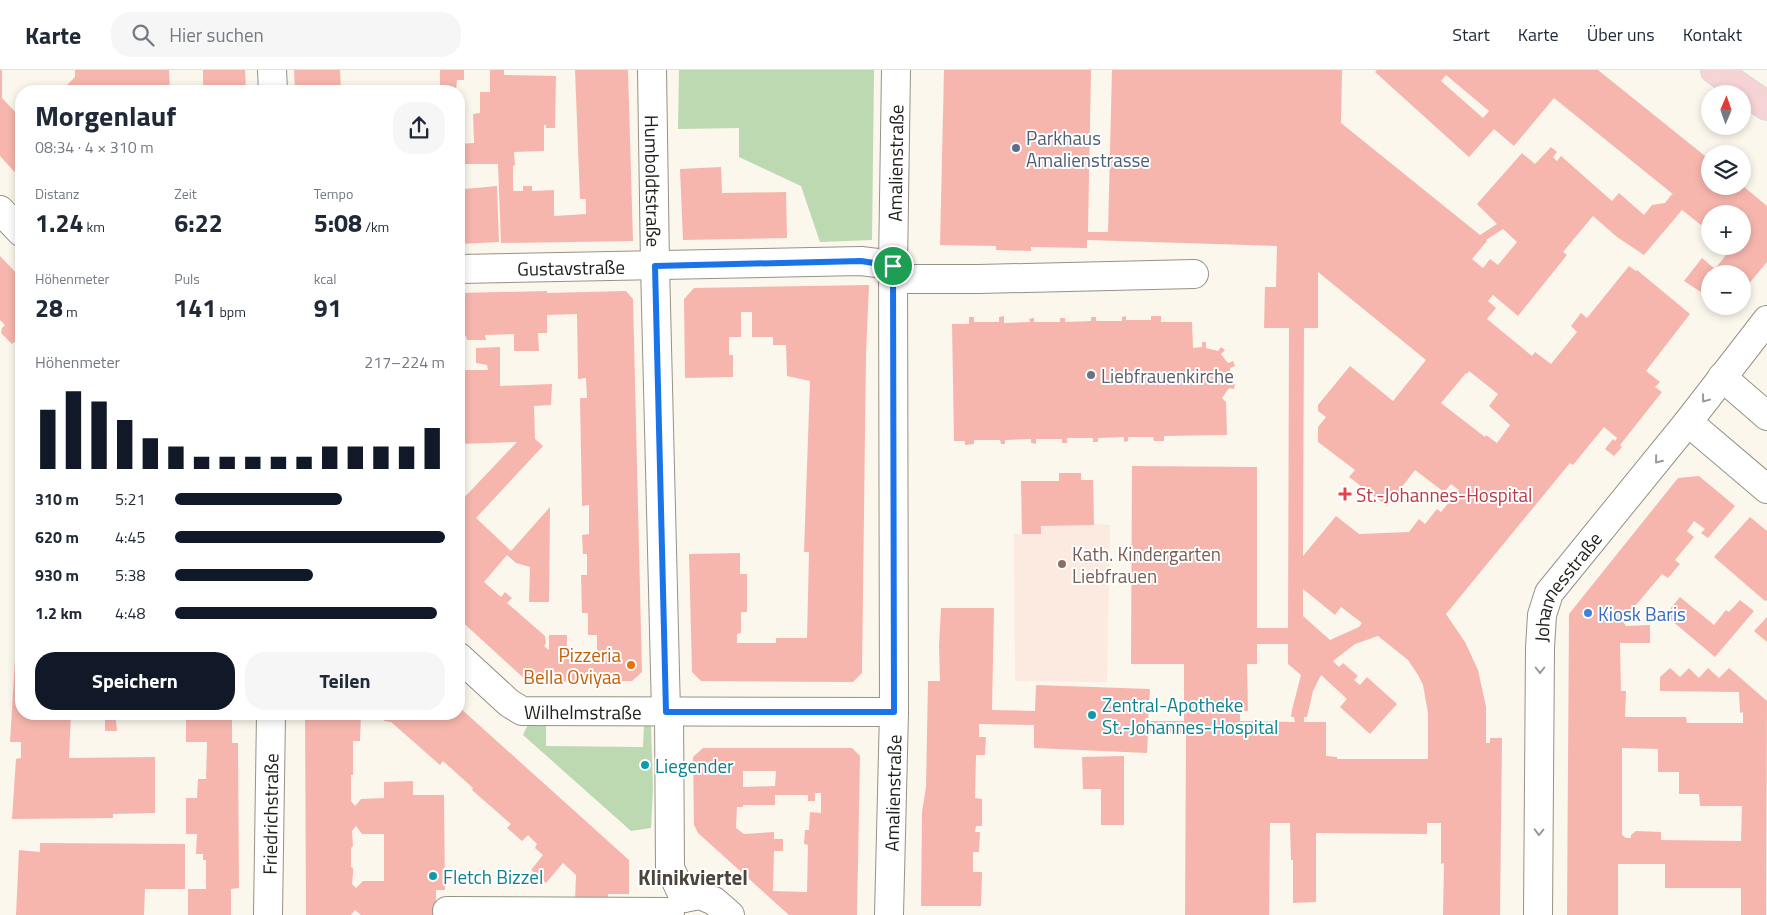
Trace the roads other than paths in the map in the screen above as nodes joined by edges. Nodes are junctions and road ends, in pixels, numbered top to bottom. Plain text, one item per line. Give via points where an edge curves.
1 (272, 70) edge
2 (652, 70) edge
3 (896, 70) edge
4 (1715, 70) edge
5 (273, 85) edge
6 (1767, 106) edge
7 (0, 210) edge
8 (15, 226) edge
9 (655, 266) junction
10 (465, 269) edge
11 (893, 272) junction
12 (1194, 274) dead end
13 (1767, 320) edge
14 (1722, 377) junction
15 (1767, 416) edge
16 (1688, 422) junction
17 (1767, 489) edge
18 (465, 663) edge
19 (668, 712) junction
20 (894, 712) junction
21 (271, 720) edge
22 (674, 908) edge
23 (447, 911) dead end
24 (268, 915) edge
25 (730, 915) edge
26 (889, 915) edge
27 (1538, 915) edge

1 - 5 street
2 - 9 street, Humboldtstraße
3 - 11 street, Amalienstraße
4 - 6 main road
7 - 8 street
9 - 10 street, Gustavstraße
9 - 11 street, Gustavstraße via 861,261
9 - 19 street, Humboldtstraße
11 - 12 street, Gustavstraße
11 - 20 street, Amalienstraße
13 - 14 street, Johannesstraße
14 - 15 street
14 -> 16 street, Johannesstraße
16 - 17 street
16 -> 27 street, Johannesstraße via 1549,593 1542,615
18 - 19 street, Wilhelmstraße via 522,711
19 - 20 street, Wilhelmstraße
19 - 22 street, Humboldtstraße via 670,868
20 - 26 street, Amalienstraße
21 - 24 street, Friedrichstraße
22 - 23 street
22 - 25 street via 700,895 714,901

